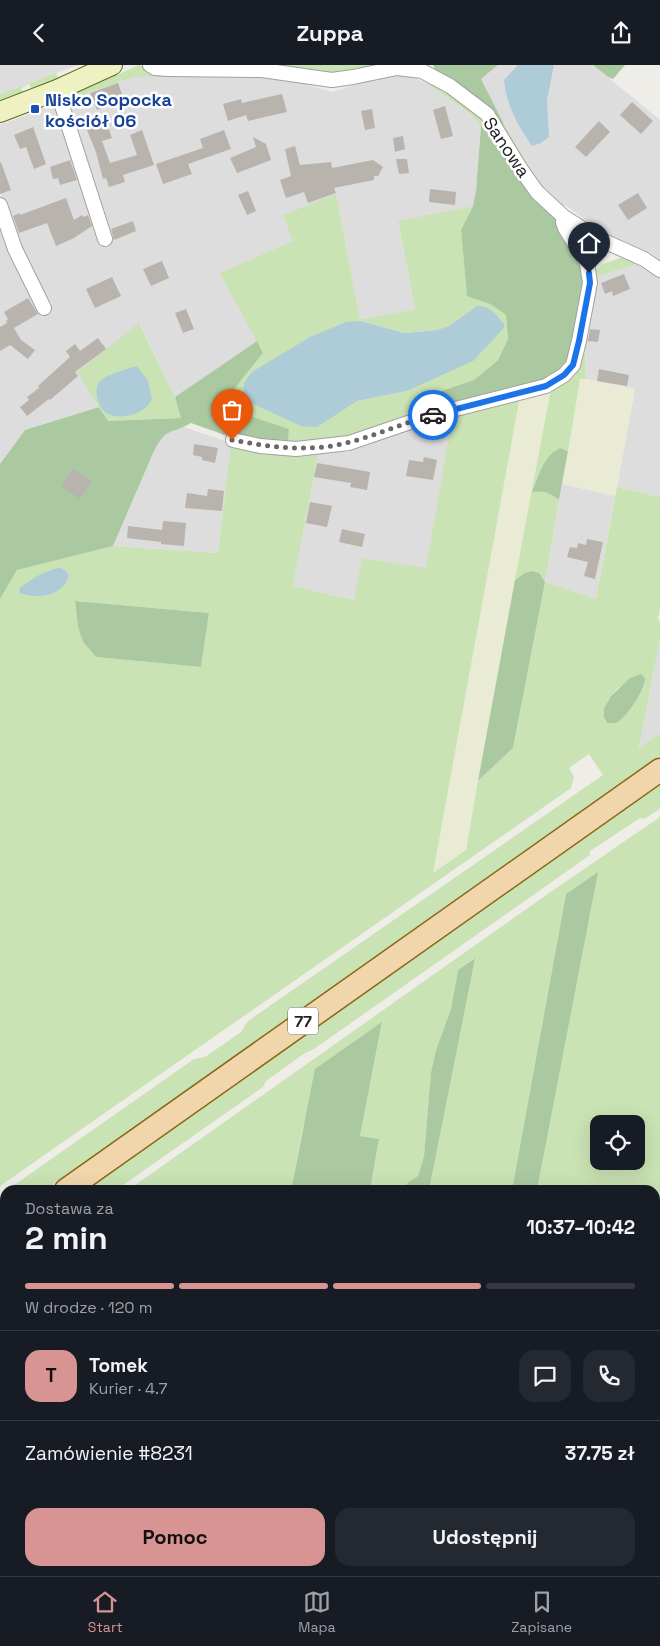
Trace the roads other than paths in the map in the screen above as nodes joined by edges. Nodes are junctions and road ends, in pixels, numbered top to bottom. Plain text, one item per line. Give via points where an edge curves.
1 (112, 65) edge
2 (150, 65) edge
3 (58, 90) junction
4 (0, 112) edge
5 (0, 205) edge
6 (564, 217) junction
7 (105, 239) dead end
8 (660, 270) edge
9 (44, 307) dead end
10 (232, 440) dead end
11 (660, 770) edge
12 (73, 1185) edge

1 - 3 street
2 - 6 street, Sanowa via 167,69 262,70 332,80 397,68 422,71 450,86 487,114 520,168 538,192
3 - 4 street
3 - 7 street
5 - 9 street via 16,249
6 - 8 street, Sanowa
6 - 10 street, Sanowa via 565,228 586,263 590,283 573,365 564,375 546,386 428,416 349,443 296,449
11 - 12 main road, 77

